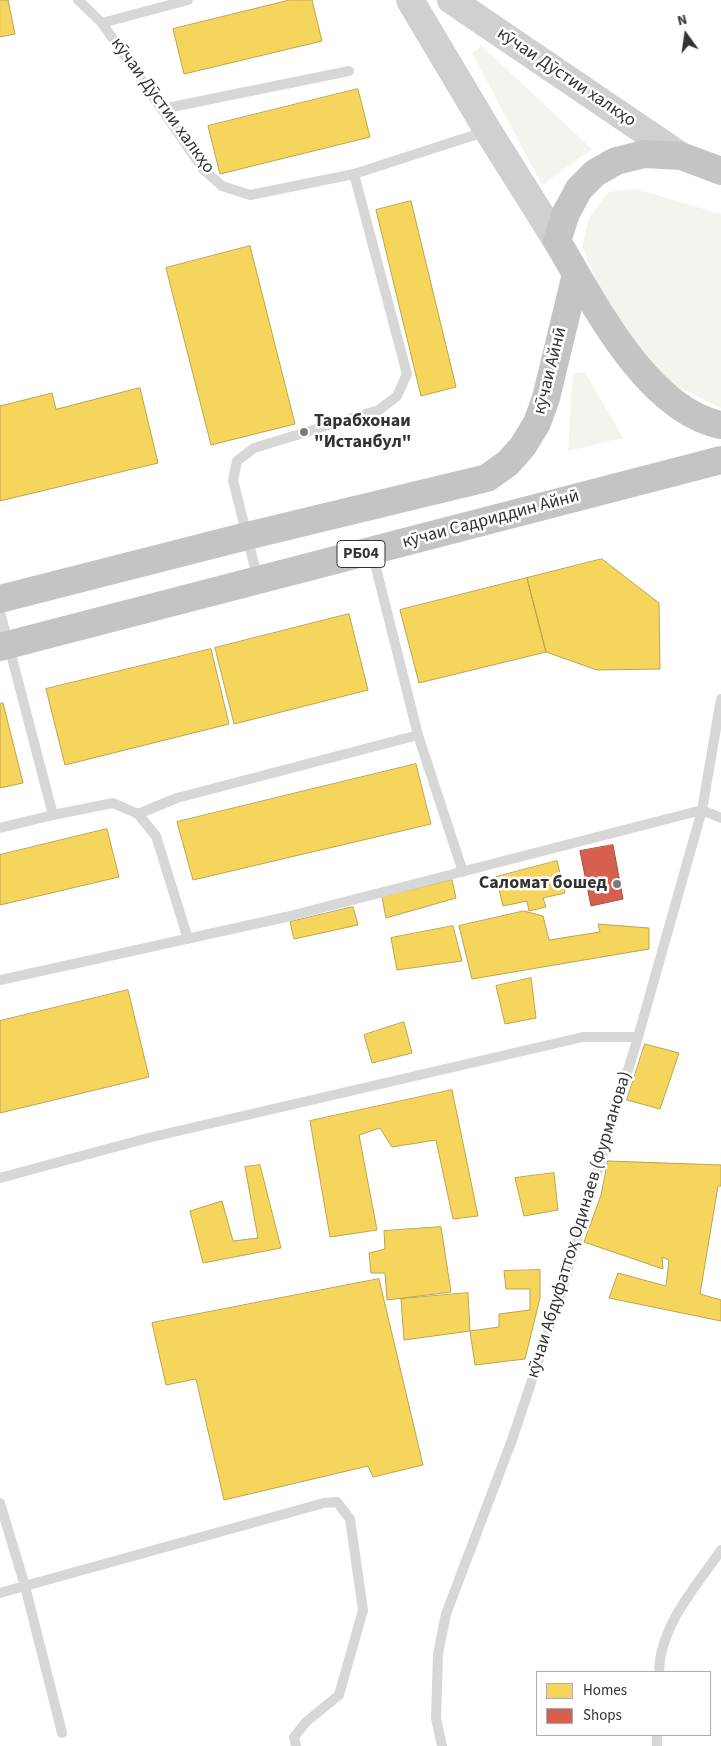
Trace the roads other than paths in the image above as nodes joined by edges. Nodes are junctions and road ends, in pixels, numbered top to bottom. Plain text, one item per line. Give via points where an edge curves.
1 (78, 0) edge
2 (188, 0) edge
3 (410, 0) edge
4 (451, 0) edge
5 (102, 23) junction
6 (349, 71) dead end
7 (162, 110) junction
8 (488, 131) junction
9 (681, 156) junction
10 (721, 171) edge
11 (354, 174) junction
12 (557, 241) junction
13 (576, 274) junction
14 (721, 425) edge
15 (721, 460) edge
16 (247, 536) junction
17 (372, 551) junction
18 (259, 581) junction
19 (0, 599) edge
20 (0, 612) edge
21 (4, 646) edge
22 (721, 699) edge
23 (418, 735) junction
24 (702, 810) junction
25 (138, 814) junction
26 (53, 815) junction
27 (721, 818) edge
28 (0, 828) edge
29 (463, 872) junction
30 (188, 938) junction
31 (0, 980) edge
32 (638, 1036) junction
33 (0, 1178) edge
34 (0, 1503) edge
35 (721, 1550) edge
36 (25, 1586) junction
37 (0, 1594) edge
38 (659, 1671) edge
39 (62, 1733) dead end
40 (296, 1746) edge
41 (442, 1746) edge

1 - 5 lane, кӯчаи Дӯстии халкҳо
2 - 5 lane
3 - 8 main road
4 - 9 main road, кӯчаи Дӯстии халкҳо
5 - 7 lane, кӯчаи Дӯстии халкҳо
6 - 7 lane
7 - 11 lane, кӯчаи Дӯстии халкҳо via 203,169 222,186 250,195
8 - 11 lane, кӯчаи Дӯстии халкҳо
8 - 12 main road
9 - 10 highway
9 - 12 highway via 644,154 616,161 595,173 579,189 566,213
11 - 16 lane via 407,374 398,396 379,410 254,448 237,461 233,480
12 - 13 highway
13 - 14 highway via 613,334 657,387 688,413
13 - 16 highway, кӯчаи Айнӣ / РБ04 via 546,398 537,423 508,463 487,478
15 - 17 highway, кӯчаи Садриддин Айнӣ / РБ04
16 - 18 lane
16 - 19 highway, РБ04
17 - 18 highway, кӯчаи Садриддин Айнӣ / РБ04
17 - 23 lane
18 - 21 highway, кӯчаи Садриддин Айнӣ / РБ04
20 - 21 lane
21 - 26 lane
22 - 24 lane, кӯчаи Абдуфаттоҳ Одинаев (Фурманова)
23 - 25 lane via 176,798
23 - 29 lane
24 - 27 lane
24 - 29 lane
24 - 32 lane, кӯчаи Абдуфаттоҳ Одинаев (Фурманова)
25 - 26 lane via 113,803
25 - 30 lane via 156,836
26 - 28 lane
29 - 30 lane
30 - 31 lane
32 - 33 lane via 583,1037 148,1138
32 - 41 lane, кӯчаи Абдуфаттоҳ Одинаев (Фурманова) via 560,1296 512,1440 446,1614 438,1654 436,1718
34 - 36 lane
35 - 38 lane via 675,1617 665,1640
36 - 37 lane
36 - 39 lane
36 - 40 lane via 337,1502 350,1519 363,1610 340,1695 306,1722 294,1737

